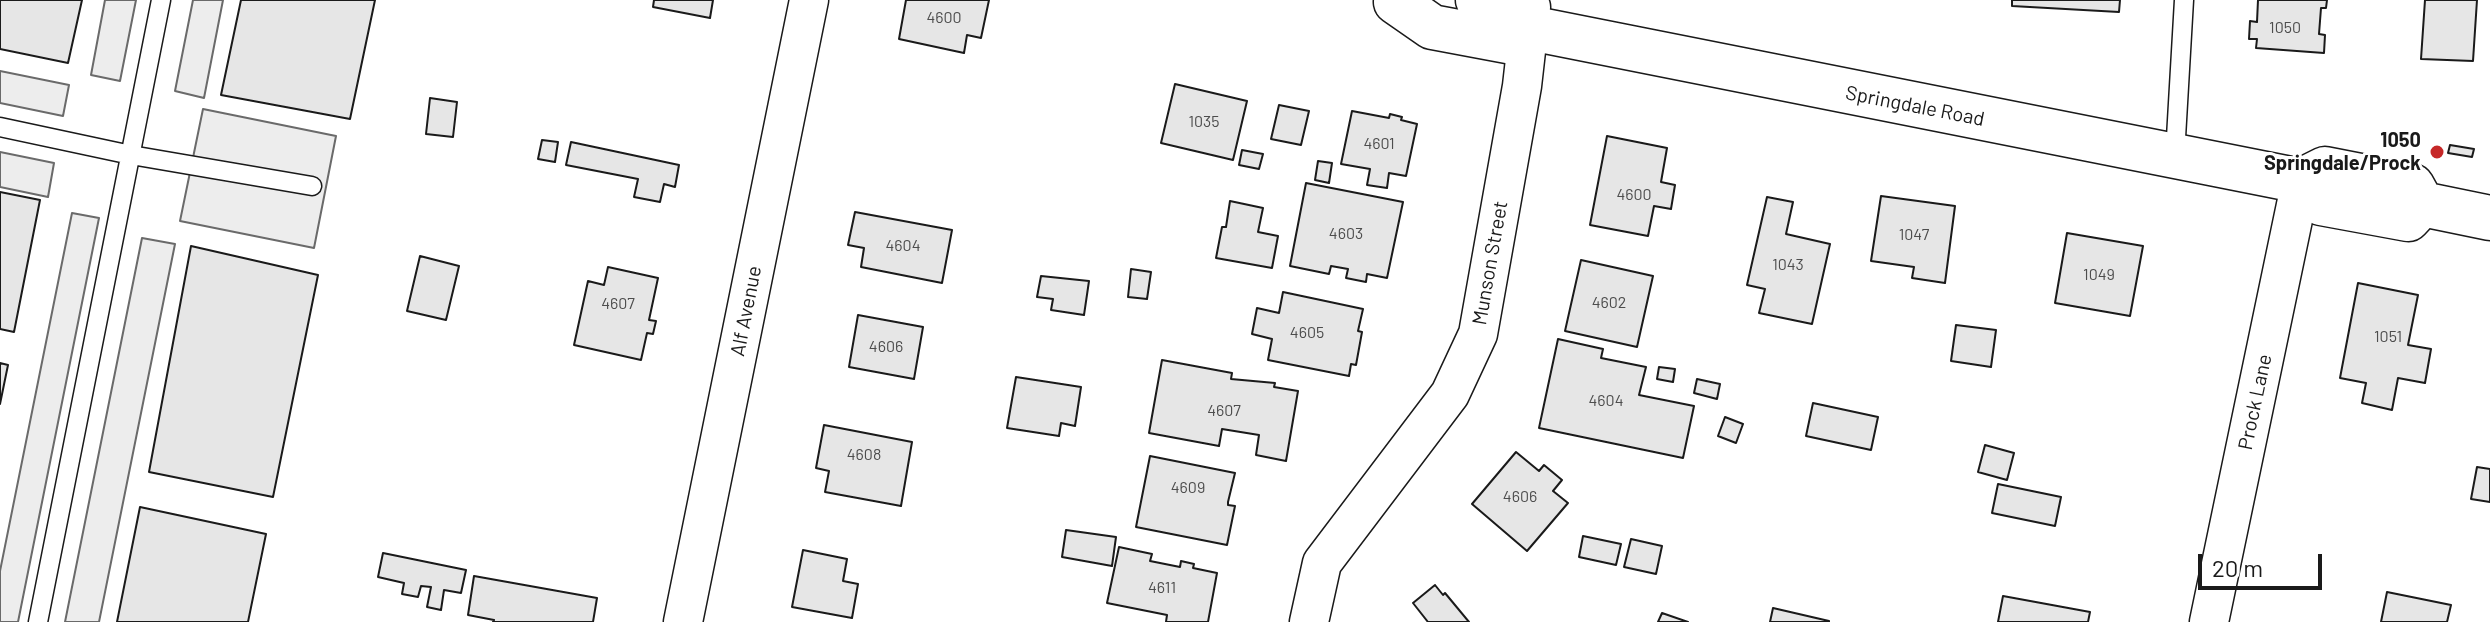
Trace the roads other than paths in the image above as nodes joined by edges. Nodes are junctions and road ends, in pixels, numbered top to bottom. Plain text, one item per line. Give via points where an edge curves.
1 (161, 0) edge
2 (809, 0) edge
3 (1478, 0) edge
4 (2184, 0) edge
5 (1396, 1) edge
6 (1530, 14) edge
7 (0, 127) edge
8 (131, 155) junction
9 (2175, 158) junction
10 (2301, 181) junction
11 (312, 186) dead end
12 (2490, 218) edge
13 (38, 622) edge
14 (683, 622) edge
15 (1309, 622) edge
16 (2209, 622) edge

1 - 8 lane
2 - 14 street, Alf Avenue
3 - 6 main road, Springdale Road via 1516,6
4 - 9 lane
5 - 6 main road, Springdale Road via 1432,27 1512,42
6 - 9 main road, Springdale Road
6 - 15 street, Munson Street via 1478,334 1450,394 1322,563
7 - 8 lane
8 - 11 lane
8 - 13 lane
9 - 10 main road, Springdale Road
10 - 12 main road, Springdale Road via 2325,169 2412,186 2422,204
10 - 16 street, Prock Lane

